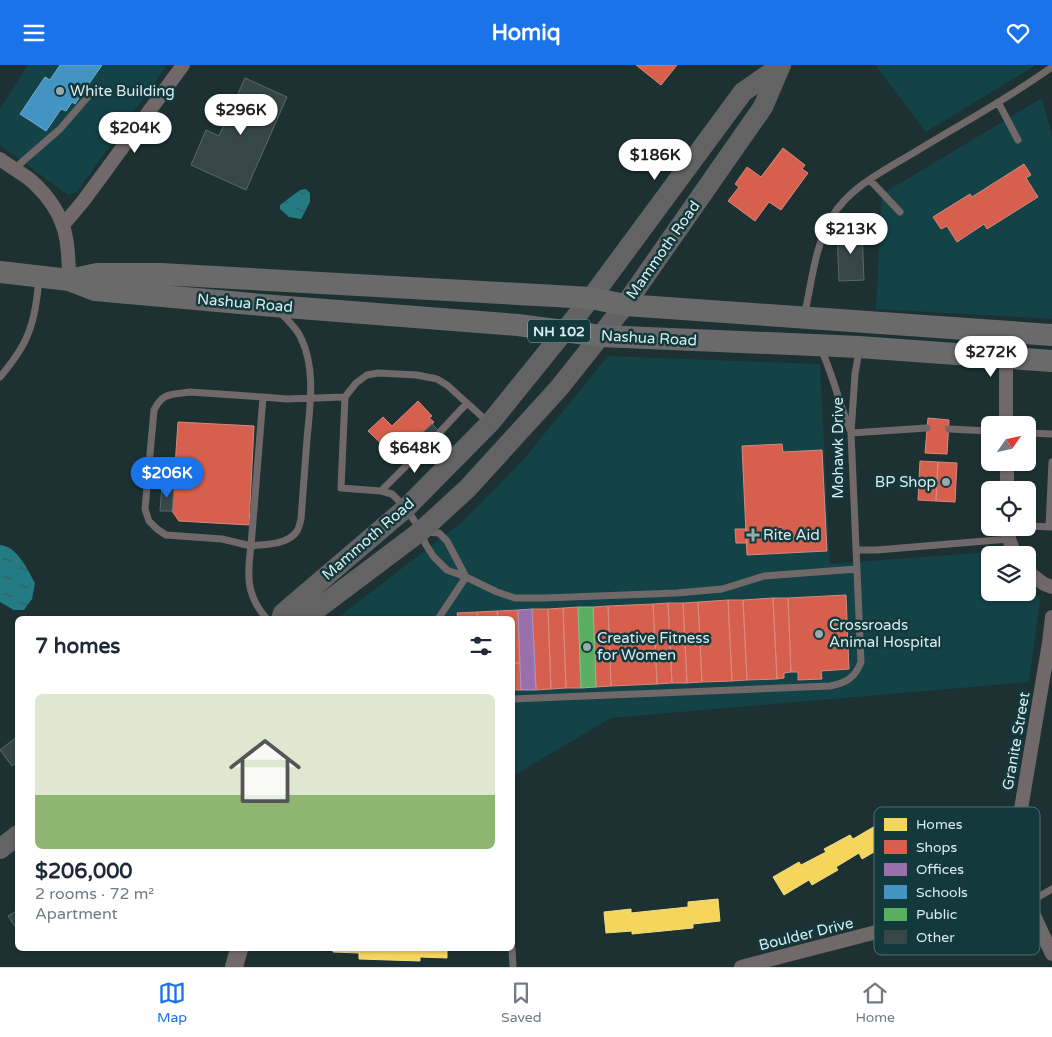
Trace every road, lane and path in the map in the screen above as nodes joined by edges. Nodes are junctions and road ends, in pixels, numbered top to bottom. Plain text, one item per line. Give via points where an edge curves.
1 (182, 65) edge
2 (780, 66) edge
3 (1052, 67) edge
4 (101, 89) dead end
5 (998, 102) junction
6 (1018, 140) dead end
7 (0, 159) edge
8 (13, 169) junction
9 (870, 180) junction
10 (900, 212) dead end
11 (64, 224) junction
12 (0, 273) edge
13 (40, 277) junction
14 (69, 280) junction
15 (591, 298) junction
16 (625, 305) junction
17 (274, 306) junction
18 (804, 316) junction
19 (564, 331) junction
20 (1006, 332) junction
21 (1052, 335) edge
22 (601, 336) junction
23 (819, 345) junction
24 (859, 347) junction
25 (1006, 358) junction
26 (1052, 361) edge
27 (0, 377) edge
28 (263, 397) junction
29 (310, 397) junction
30 (345, 397) junction
31 (467, 403) junction
32 (1006, 416) edge
33 (490, 423) junction
34 (927, 428) dead end
35 (948, 429) dead end
36 (981, 431) edge
37 (440, 432) dead end
38 (851, 433) junction
39 (1036, 433) edge
40 (1052, 434) edge
41 (429, 443) dead end
42 (1052, 462) edge
43 (381, 491) junction
44 (406, 508) junction
45 (1036, 526) edge
46 (1050, 527) edge
47 (421, 531) junction
48 (986, 536) edge
49 (251, 545) junction
50 (856, 550) junction
51 (857, 569) junction
52 (466, 577) junction
53 (1036, 578) edge
54 (1052, 587) edge
55 (264, 616) edge
56 (282, 616) edge
57 (308, 616) edge
58 (440, 616) edge
59 (1052, 617) edge
60 (515, 699) edge
61 (1021, 807) edge
62 (15, 837) edge
63 (0, 849) edge
64 (1052, 889) edge
65 (1040, 893) edge
66 (1040, 929) edge
67 (874, 935) edge
68 (238, 951) edge
69 (512, 951) edge
70 (1052, 954) edge
71 (234, 967) edge
72 (513, 967) edge
73 (741, 967) edge

1 - 11 street
2 - 15 main road, Mammoth Road via 742,92
2 - 16 main road, Mammoth Road via 763,107
3 - 5 lane
4 - 8 lane via 92,92 60,129
5 - 6 lane
5 - 9 lane
7 - 8 street
8 - 11 street via 34,183 52,203
9 - 10 lane
9 - 18 lane via 844,200 832,215 817,251
11 - 14 street
12 - 13 main road, Nashua Road / NH 102
13 - 14 main road, Nashua Road / NH 102
13 - 27 lane via 28,335
14 - 15 main road, Nashua Road / NH 102 via 97,273 161,274
14 - 17 main road, Nashua Road / NH 102 via 95,290
15 - 16 main road, Nashua Road / NH 102
15 - 19 main road, Mammoth Road
16 - 18 main road, Nashua Road / NH 102
16 - 22 main road, Mammoth Road
17 - 19 main road, Nashua Road / NH 102
17 - 29 lane via 293,325 306,351 310,368
18 - 20 main road, Nashua Road / NH 102
19 - 22 main road, Nashua Road / NH 102
19 - 33 main road, Mammoth Road
20 - 21 main road, Nashua Road / NH 102
20 - 25 street
22 - 23 main road, Nashua Road / NH 102
22 - 47 main road, Mammoth Road via 507,447 468,489
23 - 24 main road, Nashua Road / NH 102
23 - 38 lane
24 - 25 main road, Nashua Road / NH 102
24 - 38 lane, Mohawk Drive
25 - 26 main road, Nashua Road / NH 102
25 - 32 street
28 - 29 lane
28 - 49 lane
28 - 49 lane via 190,392 159,399 154,410 145,509 149,521 166,535 222,539
29 - 30 lane
29 - 49 lane via 301,519 297,531 280,542
30 - 31 lane via 356,383 367,375 378,373 437,379
30 - 43 lane via 341,488
31 - 33 lane
31 - 37 lane
33 - 44 main road, Mammoth Road
34 - 38 lane
35 - 36 lane
38 - 50 lane, Mohawk Drive
39 - 40 lane
41 - 43 lane
42 - 46 lane
43 - 44 lane via 392,494
44 - 47 lane
44 - 56 main road, Mammoth Road
45 - 46 lane
47 - 52 lane via 425,543 446,570
47 - 52 lane via 439,533 448,541
47 - 57 main road, Mammoth Road
48 - 50 lane
49 - 55 lane via 249,584 253,599
50 - 51 lane, Mohawk Drive
51 - 52 lane via 764,576 722,589 544,598 515,598
51 - 60 lane, Mohawk Drive via 861,662 852,678 842,684
52 - 58 lane
53 - 54 street
59 - 61 street, Granite Street
62 - 63 main road
64 - 65 lane
66 - 70 street, Granite Street
67 - 73 street, Boulder Drive
68 - 71 street
69 - 72 lane

